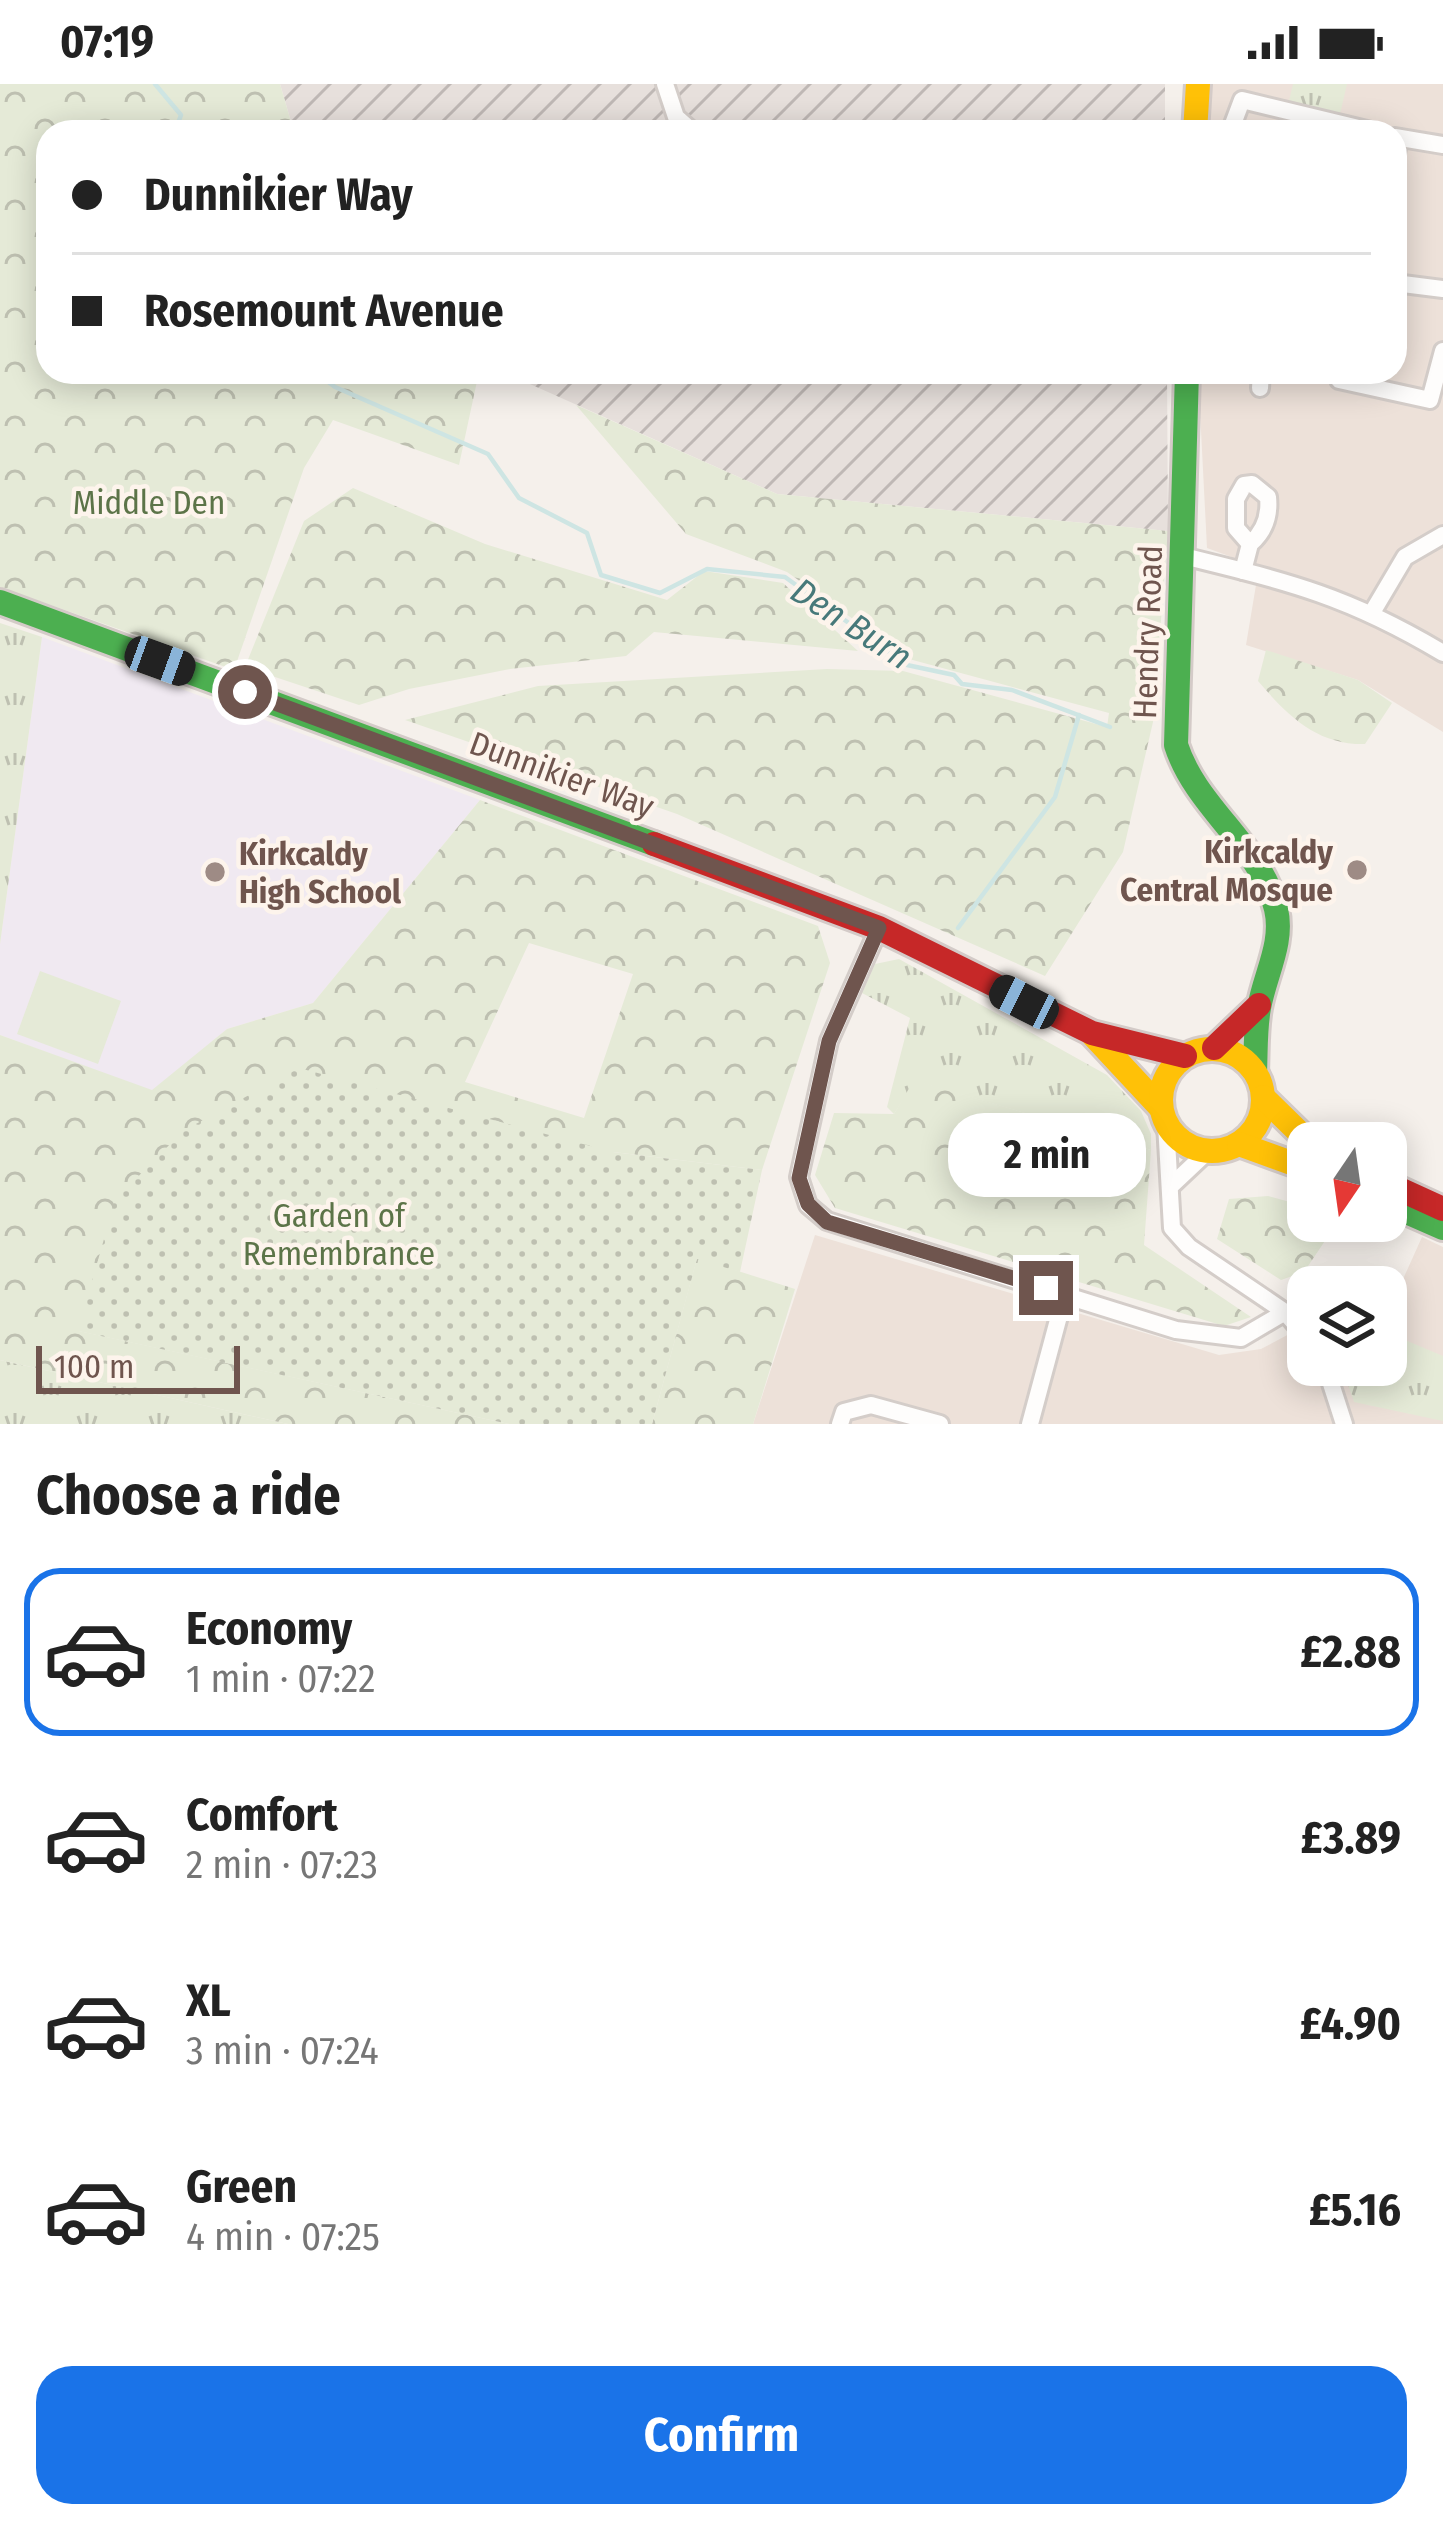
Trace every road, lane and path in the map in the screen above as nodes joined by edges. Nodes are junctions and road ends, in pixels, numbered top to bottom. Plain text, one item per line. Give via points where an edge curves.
1 (665, 84) edge
2 (1198, 84) edge
3 (679, 120) edge
4 (1196, 120) edge
5 (1234, 120) edge
6 (1325, 120) edge
7 (1407, 140) edge
8 (1443, 145) edge
9 (1407, 285) edge
10 (1443, 290) edge
11 (1443, 351) edge
12 (1187, 384) edge
13 (1357, 384) edge
14 (1443, 535) edge
15 (1250, 544) dead end
16 (1183, 556) junction
17 (1243, 571) junction
18 (0, 602) edge
19 (1373, 611) junction
20 (1443, 653) edge
21 (879, 928) junction
22 (1259, 1005) junction
23 (1092, 1033) junction
24 (1214, 1048) junction
25 (1185, 1056) junction
26 (1255, 1072) junction
27 (1263, 1097) junction
28 (1163, 1115) junction
29 (1289, 1122) edge
30 (1239, 1144) junction
31 (1207, 1151) junction
32 (1287, 1161) edge
33 (1173, 1184) junction
34 (1407, 1192) edge
35 (1443, 1208) edge
36 (1407, 1212) edge
37 (1443, 1228) edge
38 (1065, 1294) junction
39 (1285, 1312) junction
40 (1287, 1314) edge
41 (1332, 1386) edge
42 (841, 1424) edge
43 (940, 1424) edge
44 (1030, 1424) edge
45 (1344, 1424) edge

1 - 3 street
2 - 4 main road
5 - 6 street via 1242,100
7 - 8 street
9 - 10 street
11 - 13 street via 1430,400
12 - 16 main road, Hendry Road
14 - 19 street via 1405,557
15 - 17 street
16 - 17 street
16 - 22 main road, Hendry Road via 1176,745 1202,805 1269,891 1279,934
17 - 19 street
18 - 21 main road, Dunnikier Way
19 - 20 street
21 - 23 main road, Dunnikier Way
21 - 38 street via 829,1041 799,1178 808,1204 827,1222
22 - 24 main road, Hendry Road
22 - 26 main road, Hendry Road
23 - 25 main road, Dunnikier Way
23 - 28 main road, Dunnikier Way
24 - 25 main road
24 - 26 main road
25 - 28 main road via 1165,1078
26 - 27 main road
27 - 29 main road
27 - 30 main road via 1258,1124
28 - 31 main road via 1190,1147
28 - 33 street
30 - 31 main road
30 - 32 main road
31 - 33 street
33 - 39 street via 1168,1215 1179,1238
34 - 35 main road
36 - 37 main road
38 - 39 street via 1223,1340 1241,1339
38 - 44 street
39 - 40 street
41 - 45 street
42 - 43 street via 844,1412 871,1405

